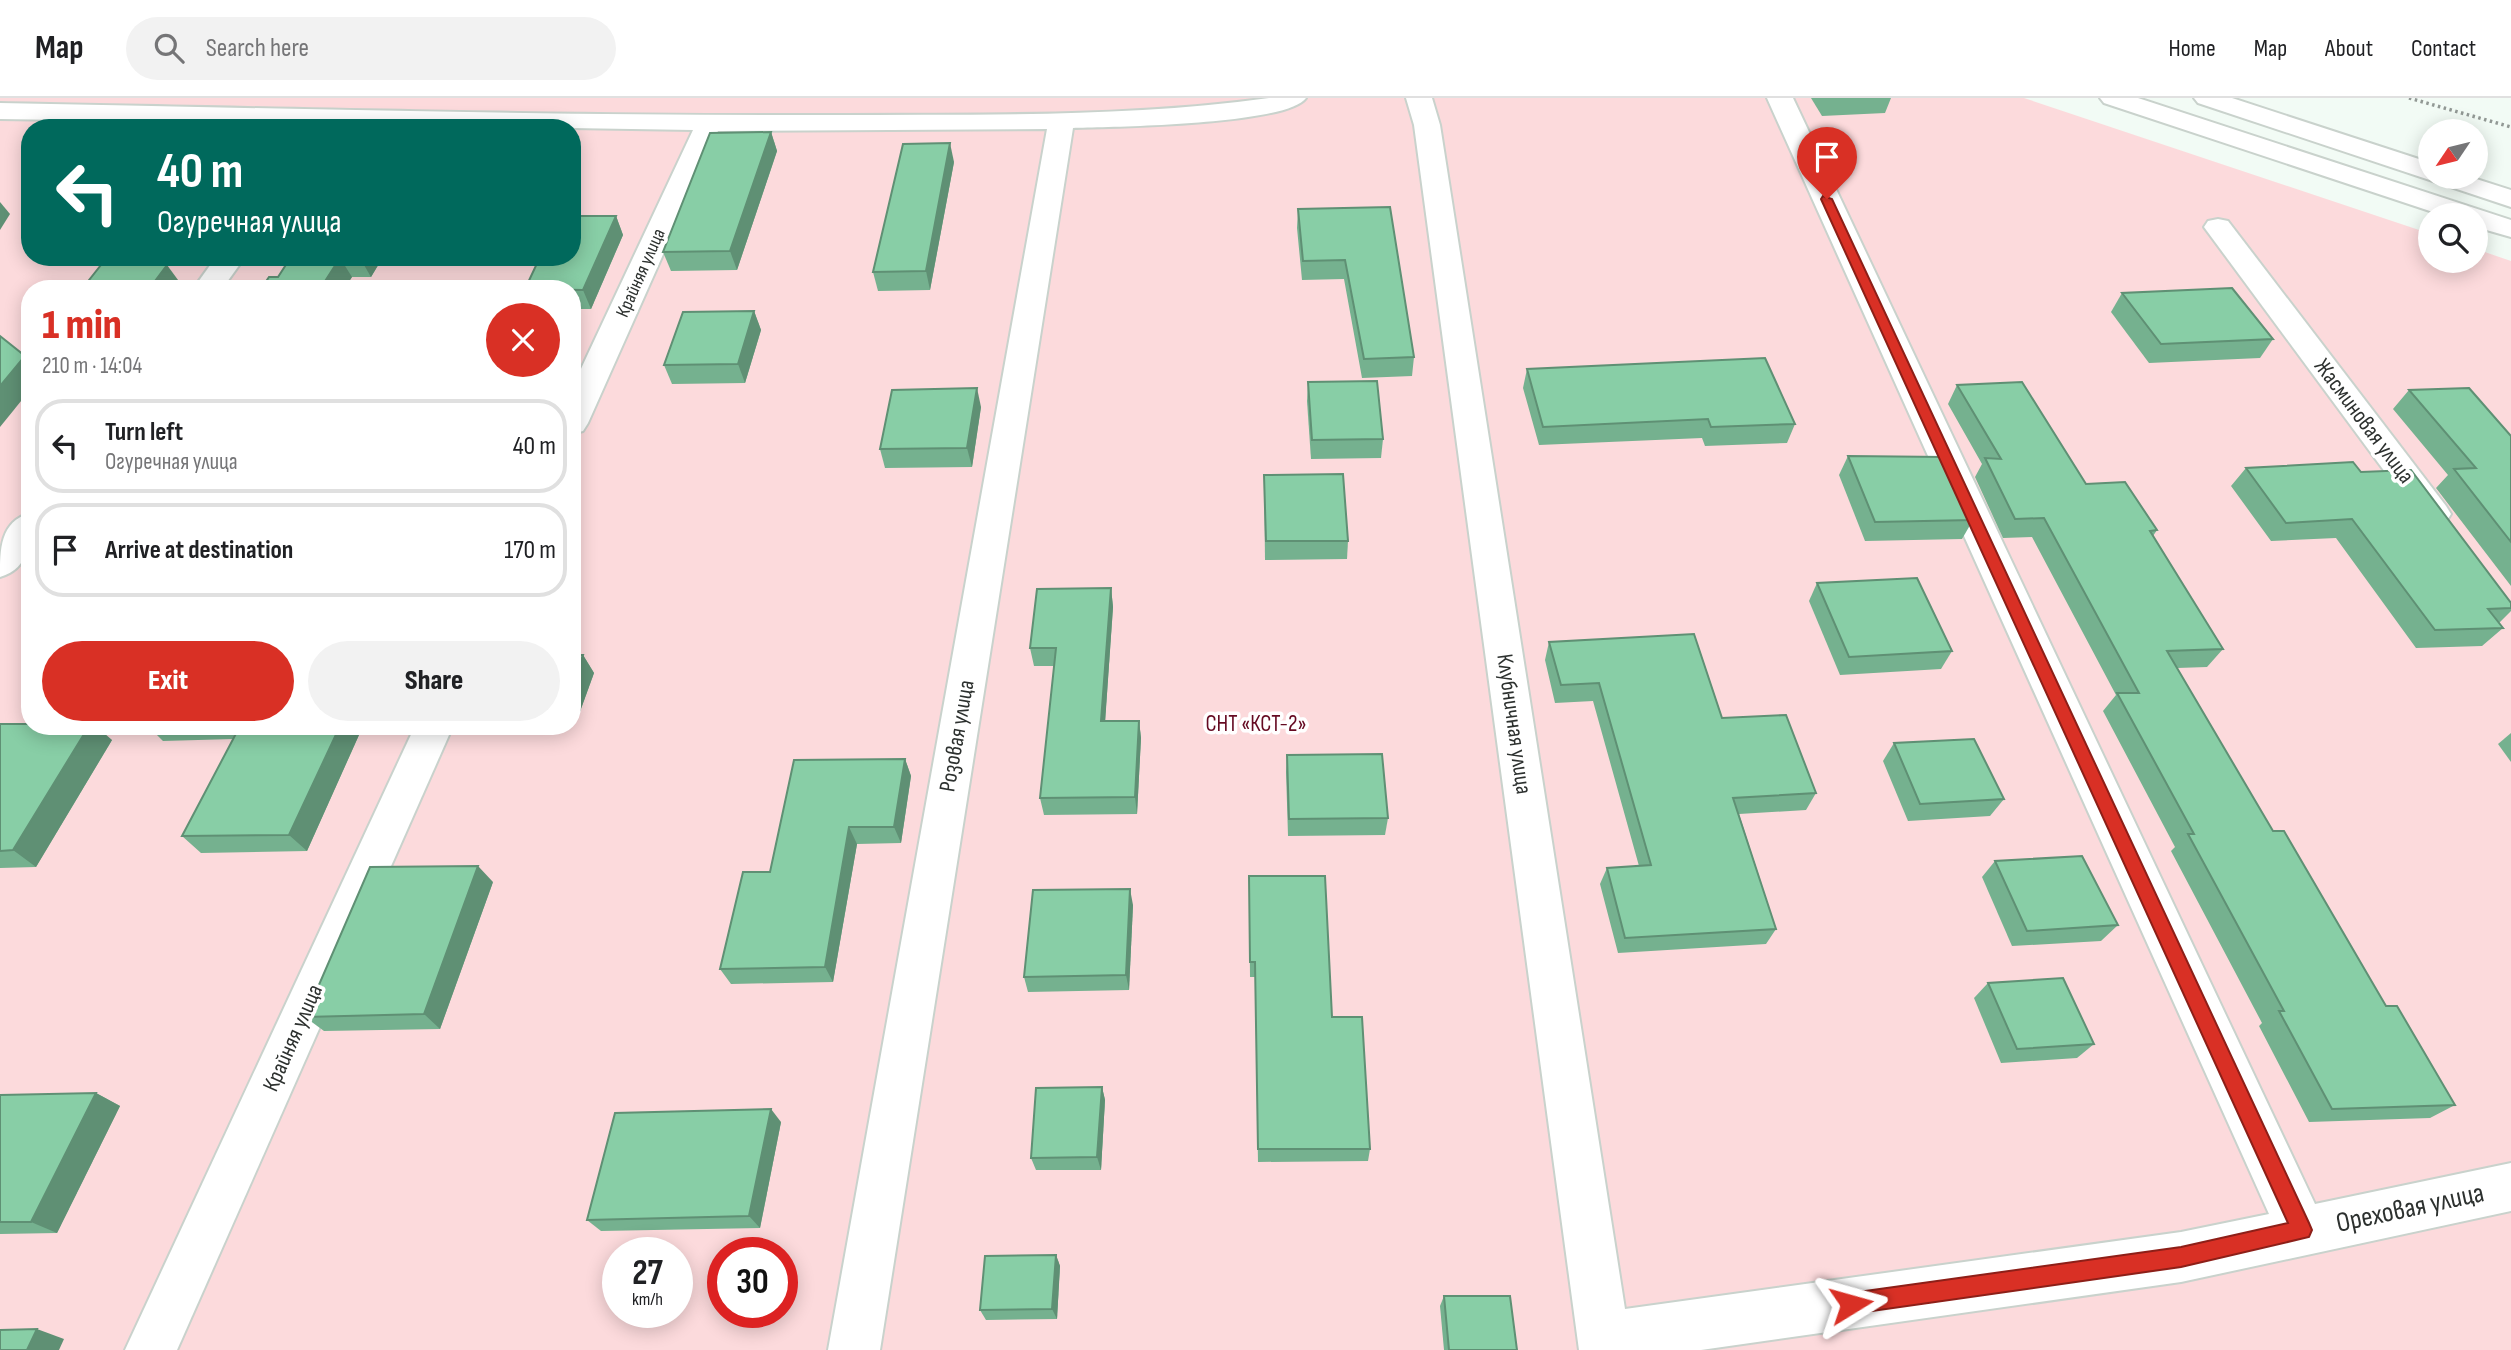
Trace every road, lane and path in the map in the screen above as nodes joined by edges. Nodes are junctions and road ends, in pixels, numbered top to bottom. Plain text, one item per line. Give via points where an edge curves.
1 (1293, 98) edge
2 (1419, 98) edge
3 (1780, 98) edge
4 (2113, 98) edge
5 (2207, 98) edge
6 (2409, 98) edge
7 (0, 111) edge
8 (242, 119) edge
9 (1060, 121) junction
10 (581, 122) edge
11 (709, 122) junction
12 (2511, 127) edge
13 (2418, 168) edge
14 (2481, 189) edge
15 (2511, 199) edge
16 (2432, 203) edge
17 (2488, 222) edge
18 (2218, 227) dead end
19 (2511, 229) edge
20 (581, 403) edge
21 (21, 537) edge
22 (2452, 538) edge
23 (0, 564) edge
24 (431, 735) edge
25 (2511, 1187) edge
26 (2302, 1230) junction
27 (1605, 1344) edge
28 (151, 1350) edge
29 (854, 1350) edge

1 - 9 main road via 1200,115
2 - 27 main road, Клубничная улица via 1429,138
3 - 26 main road
4 - 16 main road
5 - 13 main road
6 - 12 path
7 - 8 main road
9 - 11 main road
9 - 29 main road, Розовая улица
10 - 11 main road
11 - 20 main road, Крайняя улица
14 - 15 main road
17 - 19 main road
18 - 22 main road, Жасминовая улица
21 - 23 main road
24 - 28 main road, Крайняя улица
25 - 26 main road, Ореховая улица
26 - 27 main road, Ореховая улица via 2181,1257

